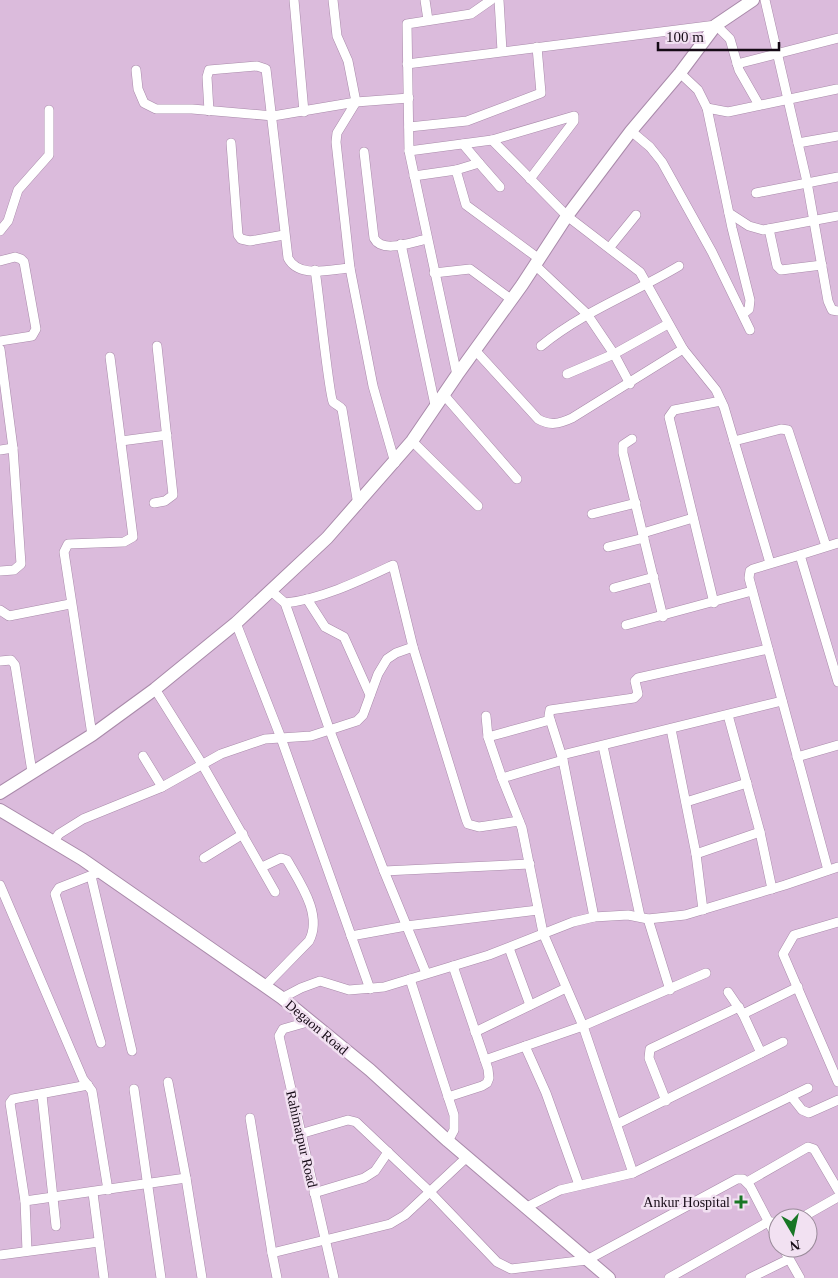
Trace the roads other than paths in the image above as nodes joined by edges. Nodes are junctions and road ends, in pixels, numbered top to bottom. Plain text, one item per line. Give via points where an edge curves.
1 (294, 0) edge
2 (333, 0) edge
3 (425, 0) edge
4 (491, 0) edge
5 (499, 0) edge
6 (753, 0) edge
7 (765, 0) edge
8 (428, 20) junction
9 (716, 25) junction
10 (838, 38) edge
11 (537, 47) junction
12 (502, 51) junction
13 (776, 53) junction
14 (407, 64) junction
15 (737, 64) junction
16 (136, 70) dead end
17 (680, 73) junction
18 (837, 89) edge
19 (409, 98) junction
20 (787, 98) junction
21 (356, 102) junction
22 (760, 105) junction
23 (707, 108) junction
24 (49, 110) dead end
25 (209, 111) junction
26 (304, 112) junction
27 (273, 116) junction
28 (410, 128) junction
29 (631, 131) junction
30 (838, 136) edge
31 (492, 140) junction
32 (231, 143) dead end
33 (463, 144) junction
34 (798, 144) junction
35 (409, 151) junction
36 (364, 152) dead end
37 (479, 163) junction
38 (456, 170) junction
39 (414, 176) junction
40 (838, 176) edge
41 (530, 179) junction
42 (807, 182) junction
43 (500, 187) dead end
44 (756, 193) dead end
45 (729, 213) junction
46 (636, 215) dead end
47 (567, 216) junction
48 (838, 216) edge
49 (813, 220) junction
50 (769, 229) junction
51 (0, 231) edge
52 (284, 235) junction
53 (427, 239) junction
54 (401, 244) junction
55 (610, 247) junction
56 (0, 261) edge
57 (537, 261) junction
58 (679, 266) dead end
59 (822, 266) junction
60 (350, 268) junction
61 (315, 270) junction
62 (434, 273) junction
63 (648, 285) junction
64 (512, 300) junction
65 (838, 311) edge
66 (586, 314) junction
67 (743, 314) junction
68 (668, 324) junction
69 (750, 330) dead end
70 (0, 341) edge
71 (157, 346) dead end
72 (541, 346) dead end
73 (0, 349) edge
74 (683, 349) junction
75 (475, 350) junction
76 (614, 354) junction
77 (110, 357) dead end
78 (456, 374) junction
79 (567, 374) dead end
80 (630, 384) junction
81 (440, 400) junction
82 (721, 401) junction
83 (167, 435) junction
84 (632, 439) dead end
85 (121, 440) junction
86 (412, 441) junction
87 (734, 441) junction
88 (13, 448) junction
89 (0, 450) edge
90 (395, 464) junction
91 (517, 480) dead end
92 (154, 503) dead end
93 (636, 503) junction
94 (358, 505) junction
95 (478, 506) dead end
96 (592, 514) dead end
97 (693, 518) junction
98 (644, 535) junction
99 (838, 543) edge
100 (826, 546) junction
101 (608, 547) dead end
102 (800, 555) junction
103 (770, 563) junction
104 (0, 571) edge
105 (654, 577) junction
106 (614, 588) dead end
107 (270, 590) junction
108 (752, 591) junction
109 (307, 599) junction
110 (284, 603) junction
111 (714, 603) junction
112 (70, 604) junction
113 (0, 610) edge
114 (663, 617) junction
115 (236, 623) junction
116 (626, 626) dead end
117 (413, 648) junction
118 (768, 649) junction
119 (0, 661) edge
120 (838, 682) edge
121 (155, 688) junction
122 (370, 694) junction
123 (782, 701) junction
124 (728, 715) junction
125 (486, 716) dead end
126 (550, 720) junction
127 (671, 729) junction
128 (330, 731) junction
129 (92, 735) junction
130 (488, 737) junction
131 (281, 738) junction
132 (838, 745) edge
133 (603, 746) junction
134 (143, 756) dead end
135 (797, 757) junction
136 (562, 758) junction
137 (202, 764) junction
138 (32, 772) junction
139 (502, 778) junction
140 (746, 783) junction
141 (162, 787) junction
142 (0, 793) edge
143 (686, 802) junction
144 (0, 810) edge
145 (519, 822) junction
146 (760, 832) junction
147 (243, 834) junction
148 (53, 842) junction
149 (696, 854) junction
150 (204, 858) dead end
151 (530, 864) junction
152 (262, 867) junction
153 (838, 867) edge
154 (828, 870) junction
155 (384, 871) junction
156 (95, 874) junction
157 (0, 885) edge
158 (772, 889) junction
159 (275, 892) dead end
160 (538, 910) junction
161 (703, 910) junction
162 (594, 917) junction
163 (644, 918) junction
164 (838, 922) edge
165 (406, 926) junction
166 (543, 933) junction
167 (351, 936) junction
168 (509, 948) junction
169 (453, 966) junction
170 (426, 973) junction
171 (706, 973) dead end
172 (410, 978) junction
173 (265, 986) junction
174 (798, 987) junction
175 (566, 988) junction
176 (370, 989) junction
177 (670, 990) junction
178 (728, 992) dead end
179 (282, 998) junction
180 (530, 1005) junction
181 (741, 1011) junction
182 (311, 1021) junction
183 (582, 1026) junction
184 (475, 1032) junction
185 (783, 1042) dead end
186 (101, 1043) dead end
187 (525, 1046) junction
188 (132, 1051) dead end
189 (761, 1053) junction
190 (485, 1060) junction
191 (168, 1082) dead end
192 (838, 1082) edge
193 (88, 1086) junction
194 (808, 1088) dead end
195 (134, 1089) dead end
196 (42, 1095) junction
197 (791, 1096) junction
198 (448, 1097) junction
199 (838, 1100) edge
200 (666, 1101) junction
201 (250, 1118) dead end
202 (617, 1124) junction
203 (300, 1134) junction
204 (448, 1141) junction
205 (388, 1152) junction
206 (467, 1157) junction
207 (633, 1173) junction
208 (186, 1178) junction
209 (747, 1182) junction
210 (148, 1185) junction
211 (579, 1185) junction
212 (108, 1190) junction
213 (838, 1190) edge
214 (429, 1191) junction
215 (314, 1192) junction
216 (93, 1193) junction
217 (838, 1196) edge
218 (52, 1198) junction
219 (25, 1201) junction
220 (524, 1208) junction
221 (818, 1208) edge
222 (768, 1222) joint
223 (56, 1226) dead end
224 (326, 1241) junction
225 (99, 1242) junction
226 (28, 1251) junction
227 (272, 1253) junction
228 (0, 1255) edge
229 (789, 1259) joint
230 (587, 1260) junction
231 (104, 1278) edge
232 (161, 1278) edge
233 (202, 1278) edge
234 (277, 1278) edge
235 (334, 1278) edge
236 (609, 1278) edge
237 (669, 1278) edge
238 (750, 1278) edge
239 (800, 1278) edge

1 - 26 street
2 - 21 street via 337,36 348,61
3 - 8 street
4 - 8 street via 471,14
5 - 12 street
6 - 9 street
7 - 13 street
8 - 14 street via 408,24
9 - 11 street
9 - 15 street via 730,39
9 - 17 street
10 - 13 street
11 - 12 street
11 - 28 street via 541,93 467,121
12 - 14 street
13 - 15 street
13 - 20 street
14 - 19 street
15 - 22 street
16 - 25 street via 138,89 150,108
17 - 23 street via 698,90
17 - 29 street
18 - 20 street
19 - 21 street
19 - 28 street
20 - 22 street
20 - 34 street
21 - 26 street
21 - 60 street via 337,133 336,142
22 - 23 street via 728,112
23 - 45 street
24 - 51 street via 49,155 18,190 8,221
25 - 27 street
25 - 27 street via 209,70 262,66 266,69
26 - 27 street
27 - 52 street
28 - 35 street
29 - 47 street
29 - 67 street via 662,162
30 - 34 street
31 - 33 street
31 - 41 street
31 - 41 street via 574,116 574,121
32 - 52 street via 238,234 241,239 250,240
33 - 35 street
33 - 37 street
34 - 42 street
35 - 39 street
36 - 54 street via 374,238 382,246
37 - 38 street
37 - 43 street
38 - 39 street
38 - 57 street via 466,205
39 - 53 street
40 - 42 street
41 - 47 street
42 - 44 street
42 - 49 street
45 - 50 street via 756,230
45 - 67 street via 750,300
46 - 55 street
47 - 55 street
47 - 57 street
48 - 49 street
49 - 50 street
49 - 59 street
50 - 59 street via 777,266 781,270
52 - 61 street via 291,265 304,271
53 - 54 street
53 - 62 street
54 - 81 street
55 - 63 street via 640,272
56 - 70 street via 15,258 24,262 36,329 32,336
57 - 64 street
57 - 66 street
58 - 63 street
59 - 65 street via 830,306
60 - 61 street
60 - 90 street via 374,386
61 - 94 street via 329,387 333,401 342,409
62 - 64 street via 470,269
62 - 78 street
63 - 66 street
63 - 68 street
64 - 75 street
66 - 72 street
66 - 76 street
67 - 69 street
68 - 74 street
68 - 76 street
71 - 83 street
73 - 88 street
74 - 80 street
74 - 82 street
75 - 78 street
75 - 80 street via 538,419 547,424 563,422
76 - 79 street
76 - 80 street
77 - 85 street
78 - 81 street
81 - 86 street
81 - 91 street
82 - 87 street
82 - 97 street via 674,410 669,417
83 - 85 street
83 - 92 street via 173,495 165,502
84 - 93 street via 623,445 623,453
85 - 112 street via 133,537 124,542 66,546
86 - 90 street
86 - 95 street
87 - 100 street via 788,430
87 - 103 street
88 - 89 street
88 - 104 street via 22,564 14,570
90 - 94 street
93 - 96 street
93 - 98 street
94 - 107 street via 328,538
97 - 98 street
97 - 111 street
98 - 101 street
98 - 105 street
99 - 100 street
100 - 102 street
102 - 103 street
102 - 120 street
103 - 108 street via 750,571
105 - 106 street
105 - 114 street
107 - 110 street
107 - 115 street
108 - 111 street
108 - 118 street
109 - 110 street
109 - 117 street via 360,581 393,564
109 - 122 street via 325,627 344,637
110 - 128 street
111 - 114 street
112 - 113 street via 9,616
112 - 129 street
114 - 116 street
115 - 121 street
115 - 131 street
117 - 122 street via 388,659
117 - 145 street via 468,824 479,827
118 - 123 street
118 - 126 street via 638,678 635,681 637,696 552,709
119 - 138 street via 11,660 15,665
121 - 129 street
121 - 137 street
122 - 128 street via 363,715 357,721
123 - 124 street
123 - 135 street
124 - 127 street
124 - 140 street
125 - 130 street
126 - 130 street
126 - 136 street
127 - 133 street
127 - 143 street
128 - 131 street
128 - 155 street
129 - 138 street
130 - 139 street
131 - 137 street via 240,747
131 - 167 street
132 - 135 street
133 - 136 street
133 - 163 street
134 - 141 street
135 - 154 street
136 - 139 street
136 - 162 street
137 - 141 street
137 - 147 street
138 - 142 street
139 - 145 street
140 - 143 street
140 - 146 street
141 - 148 street via 83,819 59,834
143 - 149 street
144 - 148 street, Degaon Road
145 - 151 street
146 - 149 street
146 - 158 street
147 - 150 street
147 - 152 street
148 - 156 street, Degaon Road
149 - 161 street
151 - 155 street
151 - 160 street
152 - 159 street
152 - 173 street via 281,858 288,860 307,896 314,922 310,941
153 - 154 street
154 - 158 street
155 - 165 street
156 - 173 street, Degaon Road
156 - 186 street via 59,888 55,894
156 - 188 street
157 - 193 street via 82,1079
158 - 161 street
160 - 165 street
160 - 166 street
161 - 163 street via 667,918
162 - 163 street
162 - 166 street
163 - 177 street
164 - 174 street via 794,935 788,942 784,954
165 - 167 street
165 - 170 street
166 - 168 street
166 - 175 street
167 - 176 street
168 - 169 street
168 - 180 street
169 - 170 street
169 - 184 street
170 - 172 street
171 - 177 street
172 - 176 street
172 - 198 street
173 - 179 street, Degaon Road
174 - 181 street
174 - 192 street
175 - 180 street
175 - 183 street
176 - 179 street via 349,990 320,981
177 - 183 street
178 - 181 street
179 - 182 street, Degaon Road
180 - 184 street
181 - 189 street
181 - 200 street via 650,1049 648,1058
182 - 203 street, Rahimatpur Road via 283,1029 279,1036
182 - 204 street, Degaon Road
183 - 187 street
183 - 202 street
184 - 190 street
185 - 189 street
187 - 190 street
187 - 211 street via 555,1116
189 - 200 street
190 - 198 street via 487,1083
191 - 208 street
193 - 196 street
193 - 212 street via 94,1099
194 - 197 street
195 - 210 street
196 - 218 street
196 - 219 street via 13,1100 9,1107
197 - 199 street via 809,1114
197 - 207 street
198 - 204 street via 454,1123
200 - 202 street
201 - 227 street
202 - 207 street
203 - 205 street via 352,1120
203 - 215 street, Rahimatpur Road
204 - 206 street, Degaon Road
205 - 214 street
205 - 215 street via 370,1175
206 - 214 street
206 - 220 street, Degaon Road
207 - 211 street
208 - 210 street
208 - 233 street
209 - 213 street via 808,1147 814,1149
209 - 222 street
209 - 230 street via 737,1179
210 - 212 street
210 - 232 street
211 - 220 street via 560,1190
212 - 216 street
214 - 224 street via 405,1215 390,1224
214 - 230 street via 505,1267 511,1269
215 - 224 street, Rahimatpur Road
216 - 218 street
216 - 225 street
217 - 221 street
218 - 219 street
218 - 223 street
219 - 226 street
220 - 230 street, Degaon Road
222 - 237 street
224 - 227 street
224 - 235 street, Rahimatpur Road
225 - 226 street
225 - 231 street
226 - 228 street
227 - 234 street
229 - 238 street
229 - 239 street
230 - 236 street, Degaon Road

